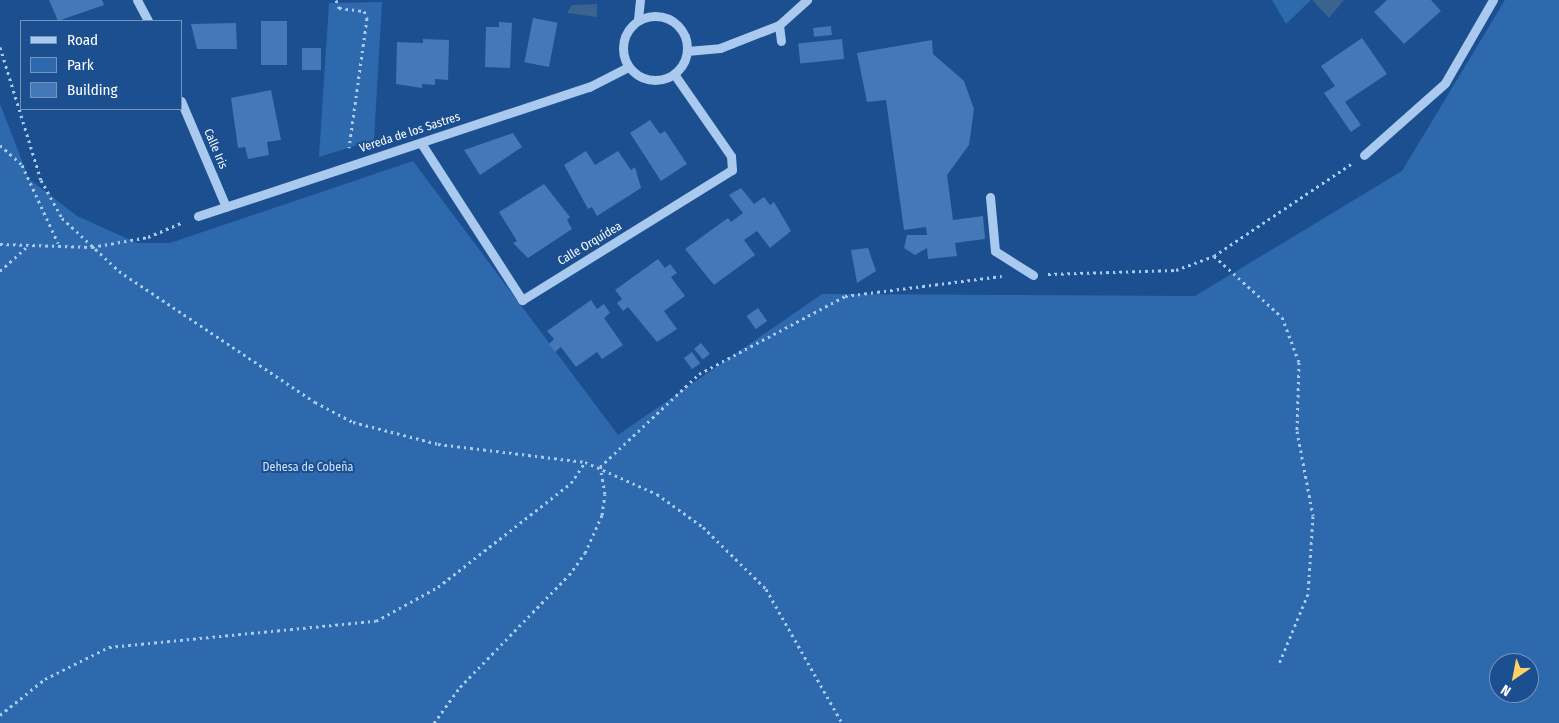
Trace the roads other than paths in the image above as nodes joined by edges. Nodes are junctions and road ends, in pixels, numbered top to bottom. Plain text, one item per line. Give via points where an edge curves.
1 (137, 0) edge
2 (640, 0) edge
3 (806, 0) edge
4 (1493, 0) edge
5 (638, 19) junction
6 (147, 20) edge
7 (779, 25) junction
8 (781, 41) dead end
9 (687, 52) junction
10 (628, 67) junction
11 (674, 74) junction
12 (182, 103) edge
13 (421, 143) junction
14 (1364, 155) road end
15 (990, 197) dead end
16 (226, 207) junction
17 (198, 216) road end
18 (1033, 275) road end

1 - 6 street
2 - 5 street
3 - 7 street
4 - 14 street via 1445,83
5 - 9 street via 658,15 676,23
5 - 10 street via 629,26 622,47
7 - 8 street
7 - 9 street via 720,48
9 - 11 street
10 - 11 street via 650,80
10 - 13 street, Vereda de los Sastres via 589,87
11 - 13 street, Calle Orquídea via 731,156 732,170 522,300
12 - 16 street, Calle Iris
13 - 16 street, Vereda de los Sastres
15 - 18 street via 995,251
16 - 17 street, Vereda de los Sastres

